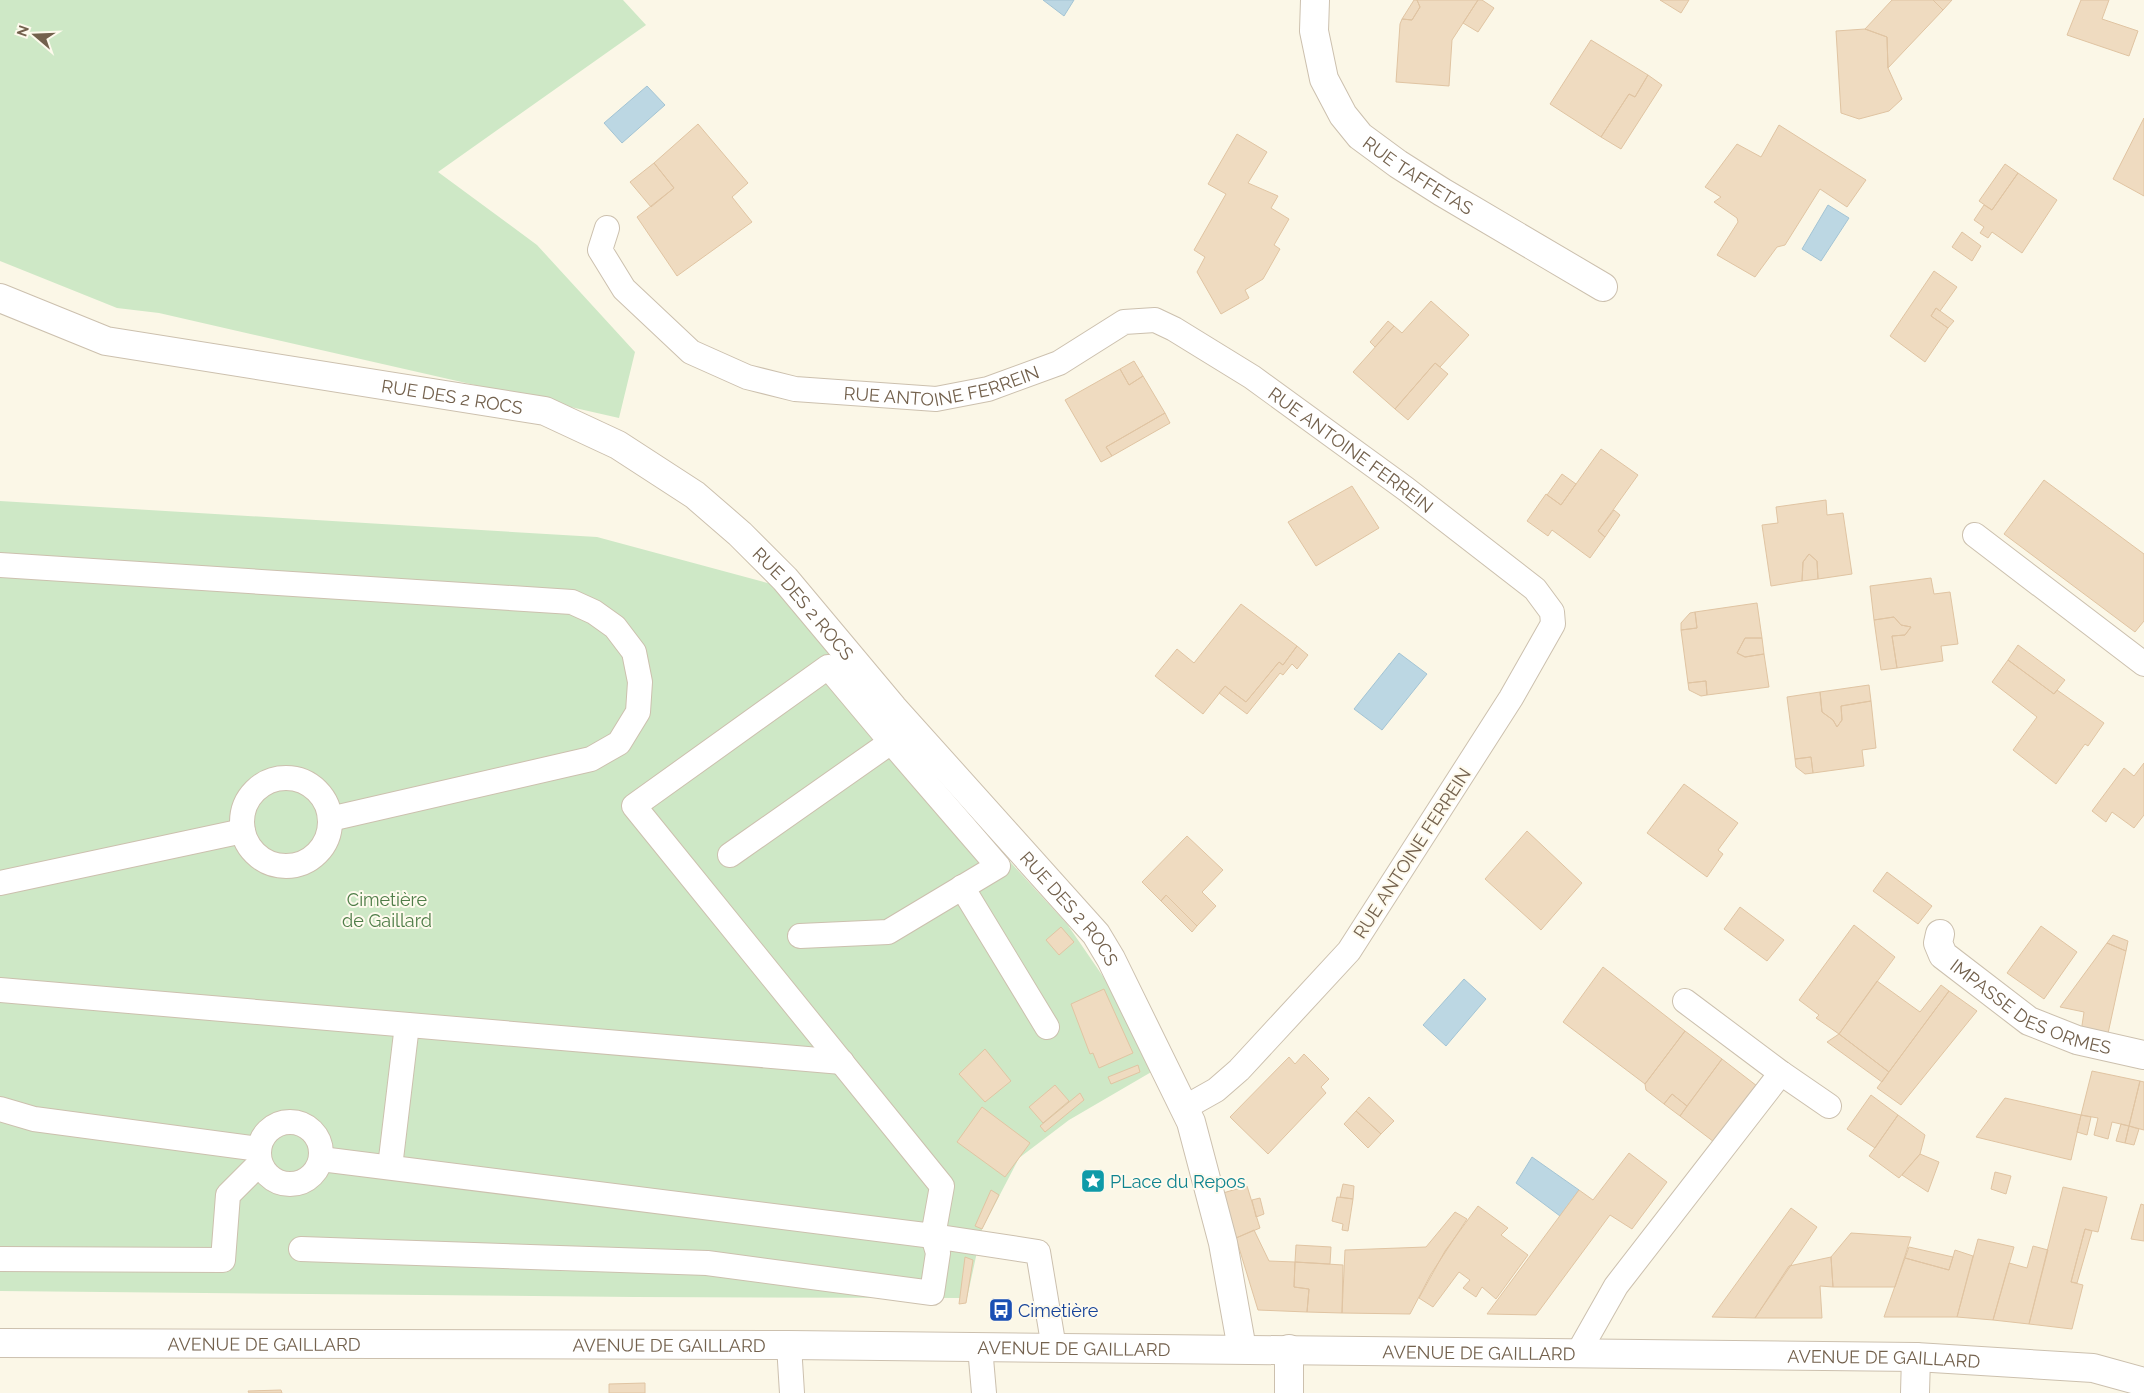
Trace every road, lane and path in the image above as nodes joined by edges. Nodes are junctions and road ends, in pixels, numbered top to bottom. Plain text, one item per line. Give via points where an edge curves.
1 (1315, 0) edge
2 (607, 228) dead end
3 (1603, 287) dead end
4 (0, 298) edge
5 (1975, 535) dead end
6 (0, 565) edge
7 (2144, 664) edge
8 (891, 742) junction
9 (330, 819) junction
10 (243, 831) junction
11 (730, 855) dead end
12 (0, 883) edge
13 (962, 887) junction
14 (1940, 934) dead end
15 (800, 936) dead end
16 (0, 990) edge
17 (1685, 1001) dead end
18 (406, 1025) junction
19 (1047, 1027) dead end
20 (2144, 1055) edge
21 (842, 1062) junction
22 (1781, 1074) junction
23 (1829, 1106) dead end
24 (1184, 1108) junction
25 (0, 1109) edge
26 (259, 1156) junction
27 (321, 1159) junction
28 (390, 1167) junction
29 (933, 1236) junction
30 (301, 1249) dead end
31 (0, 1259) edge
32 (0, 1343) edge
33 (789, 1346) junction
34 (980, 1347) junction
35 (1054, 1348) junction
36 (1242, 1349) junction
37 (1289, 1349) junction
38 (1578, 1353) junction
39 (1916, 1357) junction
40 (2144, 1382) edge
41 (792, 1393) edge
42 (984, 1393) edge
43 (1289, 1393) edge
44 (1916, 1393) edge

1 - 3 street, RUE TAFFETAS via 1314,31 1324,79 1342,115 1360,136 1442,192
2 - 24 lane, RUE ANTOINE FERREIN via 600,250 624,289 691,352 746,376 795,389 936,399 988,389 1058,363 1124,322 1155,320 1252,377 1406,489 1536,589 1552,612 1553,624 1512,698 1350,951 1239,1070 1216,1090
4 - 24 street, RUE DES 2 ROCS via 106,341 545,411 618,445 695,495 785,579 893,708 1096,934 1111,958
5 - 7 lane
6 - 9 lane via 572,602 615,627 634,652 640,682 638,712 619,743 591,759
8 - 11 lane
8 - 13 lane via 998,866
8 - 21 lane via 828,667 634,806
9 - 10 lane via 322,847 312,858 298,864 283,866 270,863 257,855
9 - 10 lane via 327,804 307,782 278,778 254,791 246,803
10 - 12 lane
13 - 15 lane via 888,932
13 - 19 lane
14 - 20 street, IMPASSE DES ORMES via 1938,943 1943,956 2029,1021 2077,1040
16 - 18 lane
17 - 22 lane
18 - 21 lane
18 - 28 lane
21 - 29 lane via 942,1186
22 - 23 lane
22 - 38 lane via 1616,1286
24 - 36 street, RUE DES 2 ROCS via 1191,1122 1222,1242
25 - 26 lane via 34,1119
26 - 27 lane via 264,1172 272,1179 291,1185 311,1177
26 - 27 lane via 265,1134 272,1127 291,1122 301,1124 317,1138
26 - 31 lane via 228,1195 223,1260
27 - 28 lane
28 - 29 lane
29 - 30 lane via 938,1253 932,1293 707,1263
29 - 35 lane via 1038,1252
32 - 33 street, AVENUE DE GAILLARD
33 - 34 street, AVENUE DE GAILLARD
33 - 41 lane
34 - 35 street, AVENUE DE GAILLARD
34 - 42 lane
35 - 36 street, AVENUE DE GAILLARD
36 - 37 street, AVENUE DE GAILLARD
37 - 38 street, AVENUE DE GAILLARD
37 - 43 street
38 - 39 street, AVENUE DE GAILLARD
39 - 40 street, AVENUE DE GAILLARD via 2093,1368
39 - 44 street

